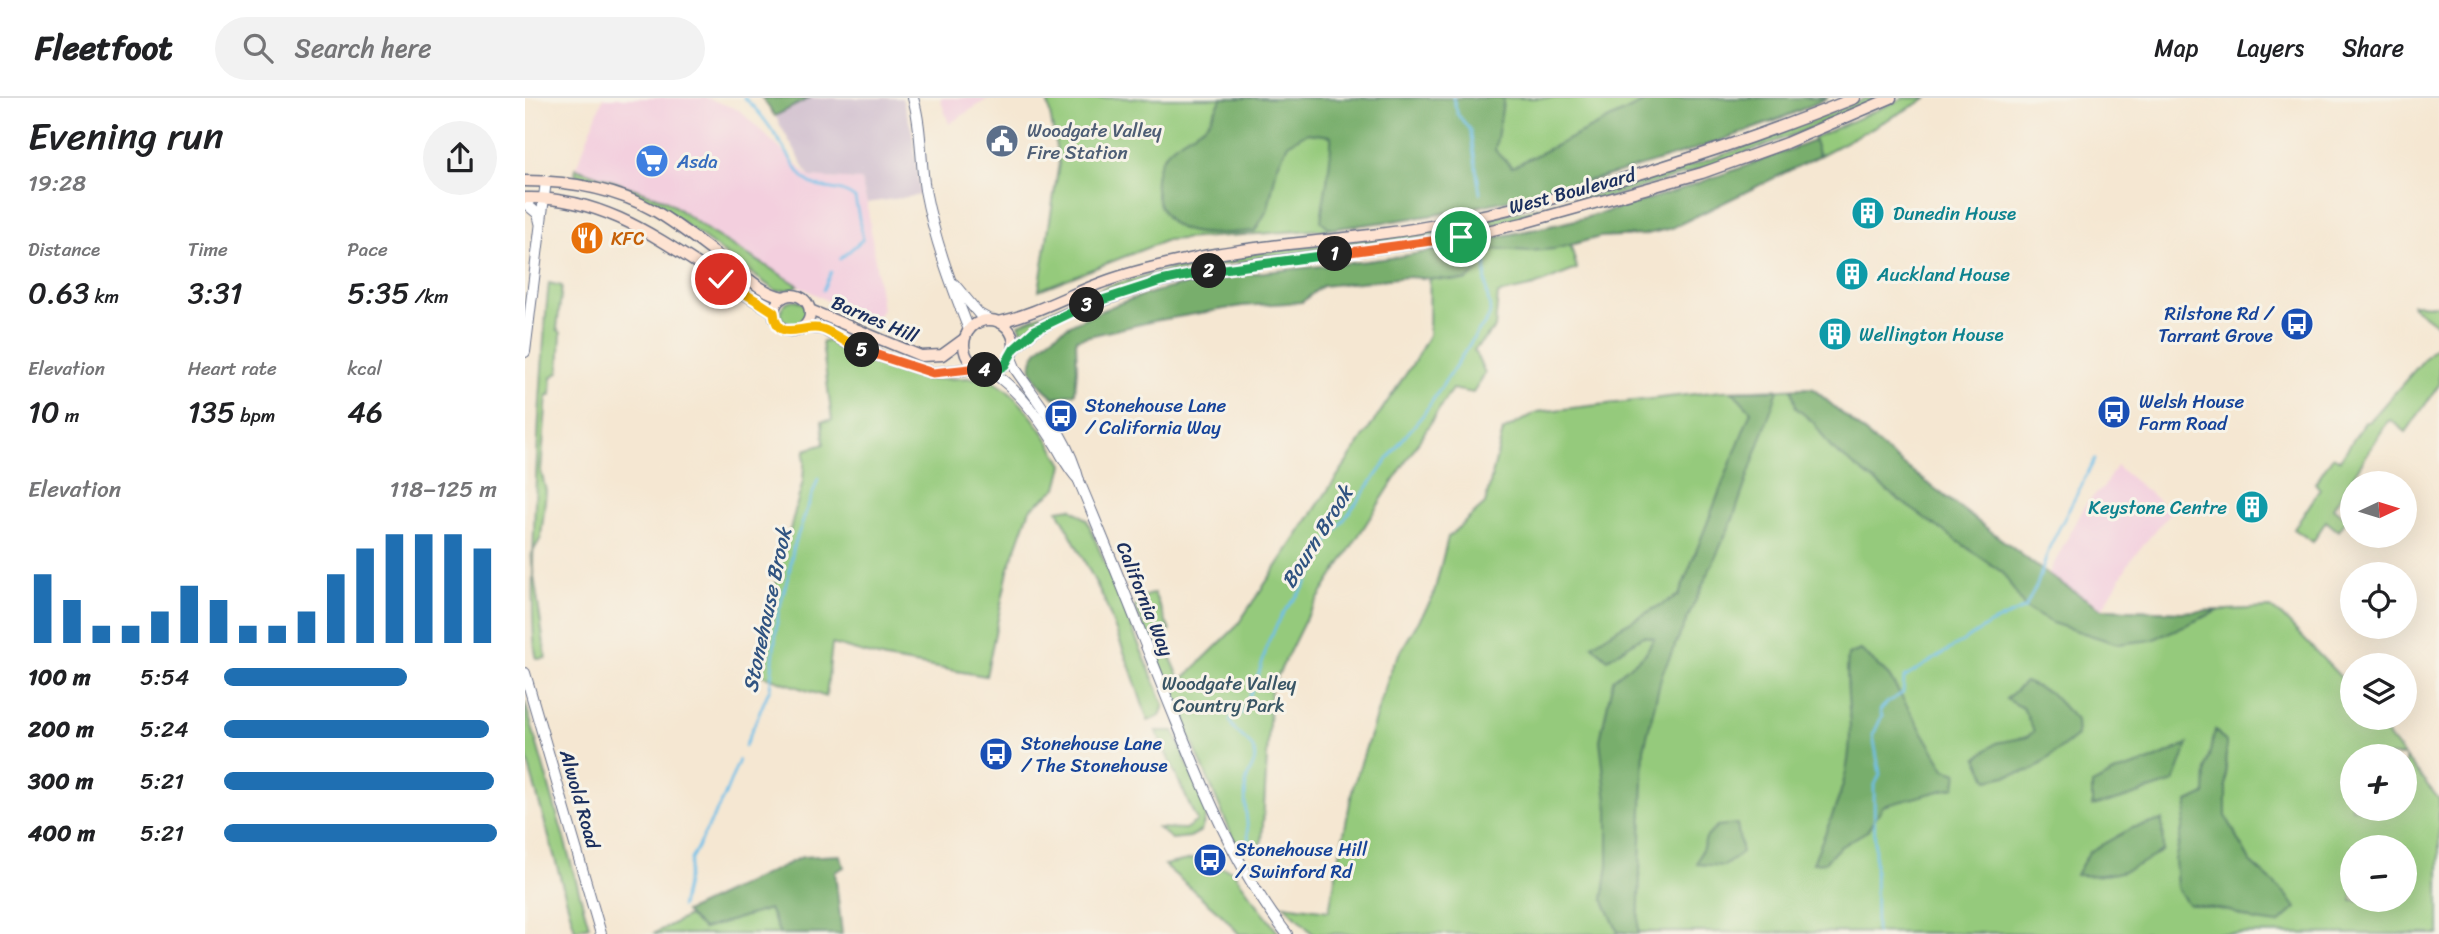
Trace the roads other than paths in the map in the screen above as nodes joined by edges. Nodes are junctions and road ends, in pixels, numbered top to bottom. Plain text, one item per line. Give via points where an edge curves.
1 (913, 98) edge
2 (1855, 98) edge
3 (1891, 98) edge
4 (525, 181) edge
5 (546, 181) junction
6 (545, 198) junction
7 (525, 200) edge
8 (542, 226) junction
9 (949, 278) junction
10 (783, 297) junction
11 (810, 310) junction
12 (774, 312) junction
13 (994, 321) junction
14 (805, 327) junction
15 (967, 335) junction
16 (525, 352) edge
17 (1012, 353) junction
18 (984, 369) junction
19 (1079, 481) junction
20 (525, 673) edge
21 (601, 934) edge
22 (1287, 934) edge

1 - 9 street via 931,218
2 - 13 main road, West Boulevard via 1779,129 1609,185 1443,224 1243,250 1156,267 1113,278 1023,317
3 - 17 main road, West Boulevard via 1702,173 1523,223 1456,239 1246,265 1161,281 1074,310 1035,330
4 - 5 main road
5 - 6 street
5 - 10 main road via 611,193 653,210 761,290
6 - 7 main road
6 - 8 street
6 - 12 main road via 608,212 657,237
7 - 8 street
8 - 16 street
9 - 13 street via 979,314
9 - 15 street
10 - 11 main road via 800,296
10 - 12 main road
11 - 14 main road
11 - 15 main road, Barnes Hill via 921,356 942,355
12 - 14 main road via 776,323 786,331
13 - 15 main road via 978,322
13 - 17 main road via 1011,333
14 - 18 main road, Barnes Hill via 823,329 858,349 933,373
15 - 18 main road via 966,356
17 - 18 main road via 1002,367
17 - 19 street, California Way via 1016,370 1065,441
18 - 19 street, California Way via 1022,398
19 - 22 street, California Way via 1230,845
20 - 21 street, Alwold Road

